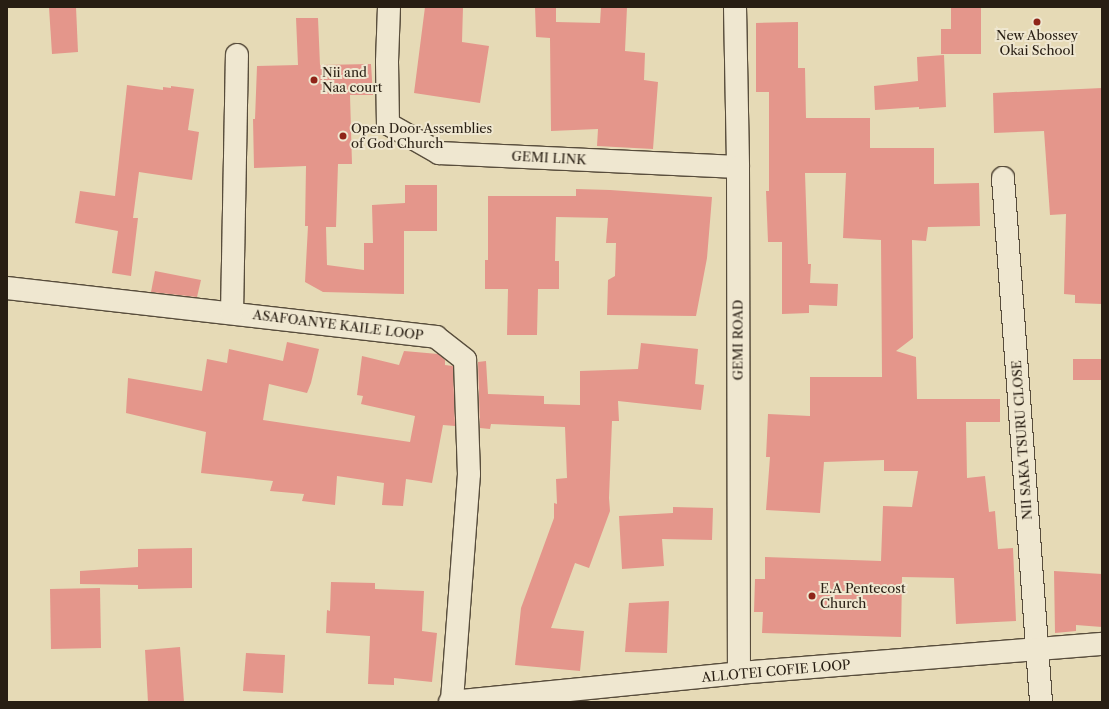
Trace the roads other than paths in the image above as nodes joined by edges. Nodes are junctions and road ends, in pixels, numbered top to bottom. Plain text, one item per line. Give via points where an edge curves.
1 (389, 7) edge
2 (734, 7) edge
3 (237, 55) dead end
4 (738, 167) junction
5 (1003, 178) dead end
6 (7, 288) edge
7 (232, 313) junction
8 (1102, 644) edge
9 (1038, 650) junction
10 (739, 673) junction
11 (451, 702) edge
12 (1041, 702) edge

1 - 4 street, GEMI LINK via 388,124 439,153
2 - 4 street, GEMI ROAD
3 - 7 street
4 - 10 street, GEMI ROAD
5 - 9 street, NII SAKA TSURU CLOSE
6 - 7 street, ASAFOANYE KAILE LOOP
7 - 11 street, ASAFOANYE KAILE LOOP via 436,336 465,360 468,474
8 - 9 street, ALLOTEI COFIE LOOP
9 - 10 street, ALLOTEI COFIE LOOP
9 - 12 street, NII SAKA TSURU CLOSE
10 - 11 street, ALLOTEI COFIE LOOP

